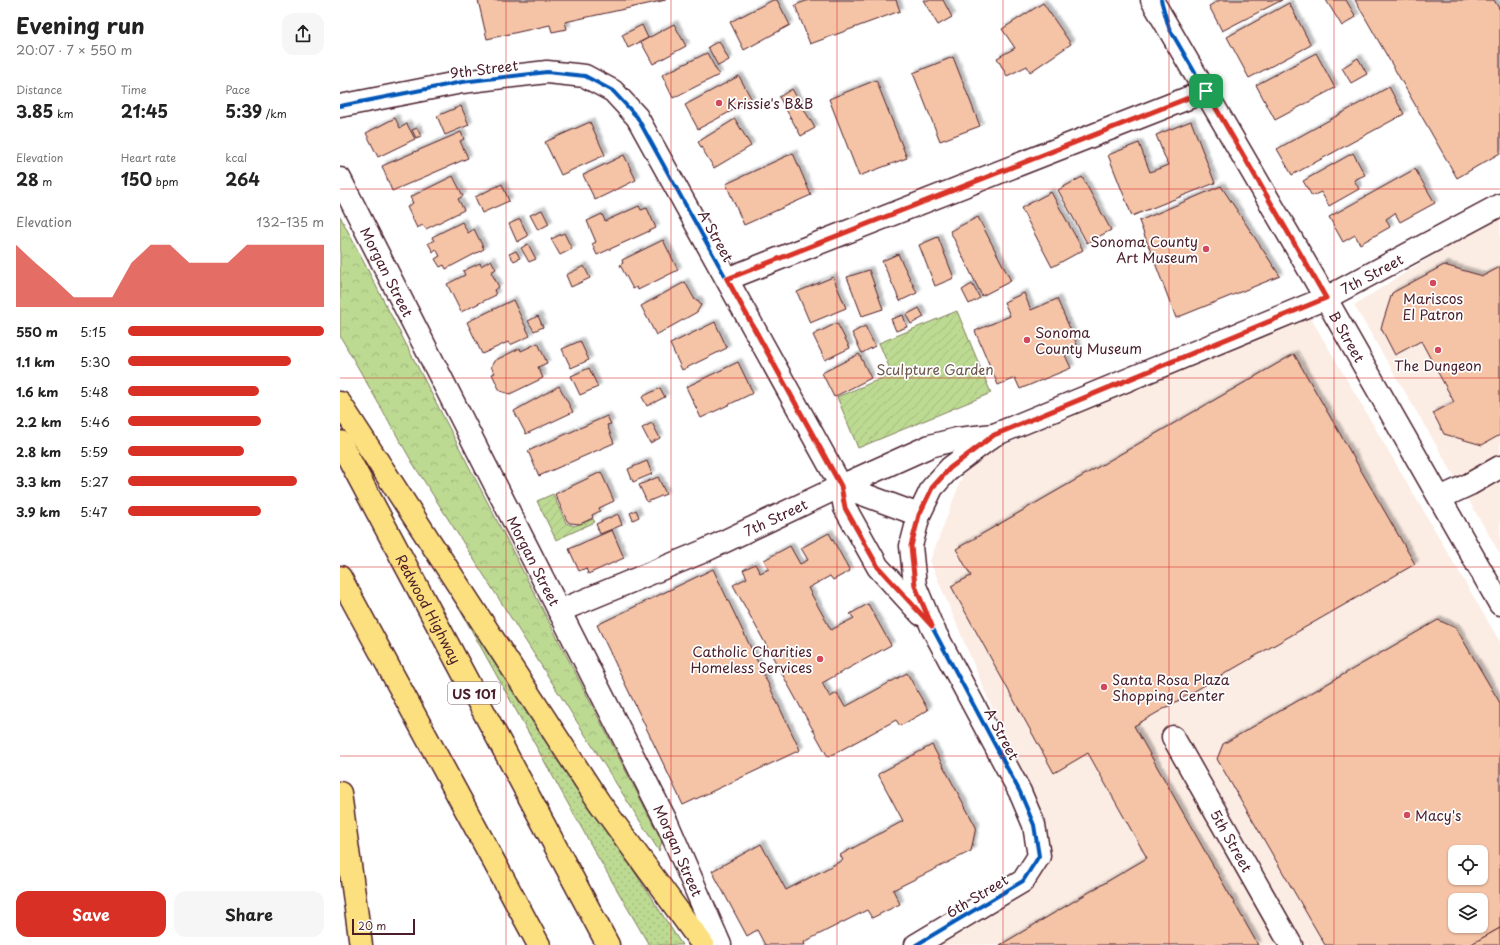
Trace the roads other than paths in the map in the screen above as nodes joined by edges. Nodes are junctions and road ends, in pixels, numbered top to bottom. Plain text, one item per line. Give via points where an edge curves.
1 (1152, 0) edge
2 (1161, 0) edge
3 (1169, 28) junction
4 (585, 76) joint
5 (1206, 91) junction
6 (340, 106) edge
7 (340, 179) edge
8 (1500, 205) edge
9 (727, 279) junction
10 (1326, 298) junction
11 (340, 403) edge
12 (994, 435) junction
13 (340, 442) edge
14 (1500, 467) edge
15 (841, 486) junction
16 (1440, 498) junction
17 (919, 515) junction
18 (340, 577) edge
19 (1500, 604) edge
20 (559, 611) junction
21 (932, 626) junction
22 (1173, 737) dead end
23 (340, 793) edge
24 (1039, 856) joint
25 (361, 945) edge
26 (539, 945) edge
27 (608, 945) edge
28 (704, 945) edge
29 (720, 945) edge
30 (916, 945) edge
31 (1291, 945) edge

1 - 3 street, B Street
2 - 3 street, B Street
3 - 5 street, B Street
4 - 6 street, 9th Street via 547,72 462,82
4 - 9 street, A Street via 614,91 637,117
5 - 9 street
5 - 10 street, B Street
7 - 20 street, Morgan Street
8 - 10 street, 7th Street
9 - 15 street, A Street
10 - 12 street, 7th Street
10 - 16 street, B Street
11 - 28 highway via 599,802
12 - 15 street, 7th Street via 957,439 930,446
12 - 17 street, 7th Street via 950,468 932,488
13 - 27 highway, Redwood Highway / US 101
14 - 16 street
15 - 17 street
15 - 20 street, 7th Street via 702,552
15 - 21 street, A Street via 845,508 878,567
16 - 19 street, B Street
17 - 21 street, A Street via 911,546 915,586
18 - 26 highway
20 - 29 street, Morgan Street via 667,823
21 - 24 street, A Street via 1020,792 1034,825
22 - 31 street, 5th Street
23 - 25 highway
24 - 30 street, 6th Street via 1023,881

